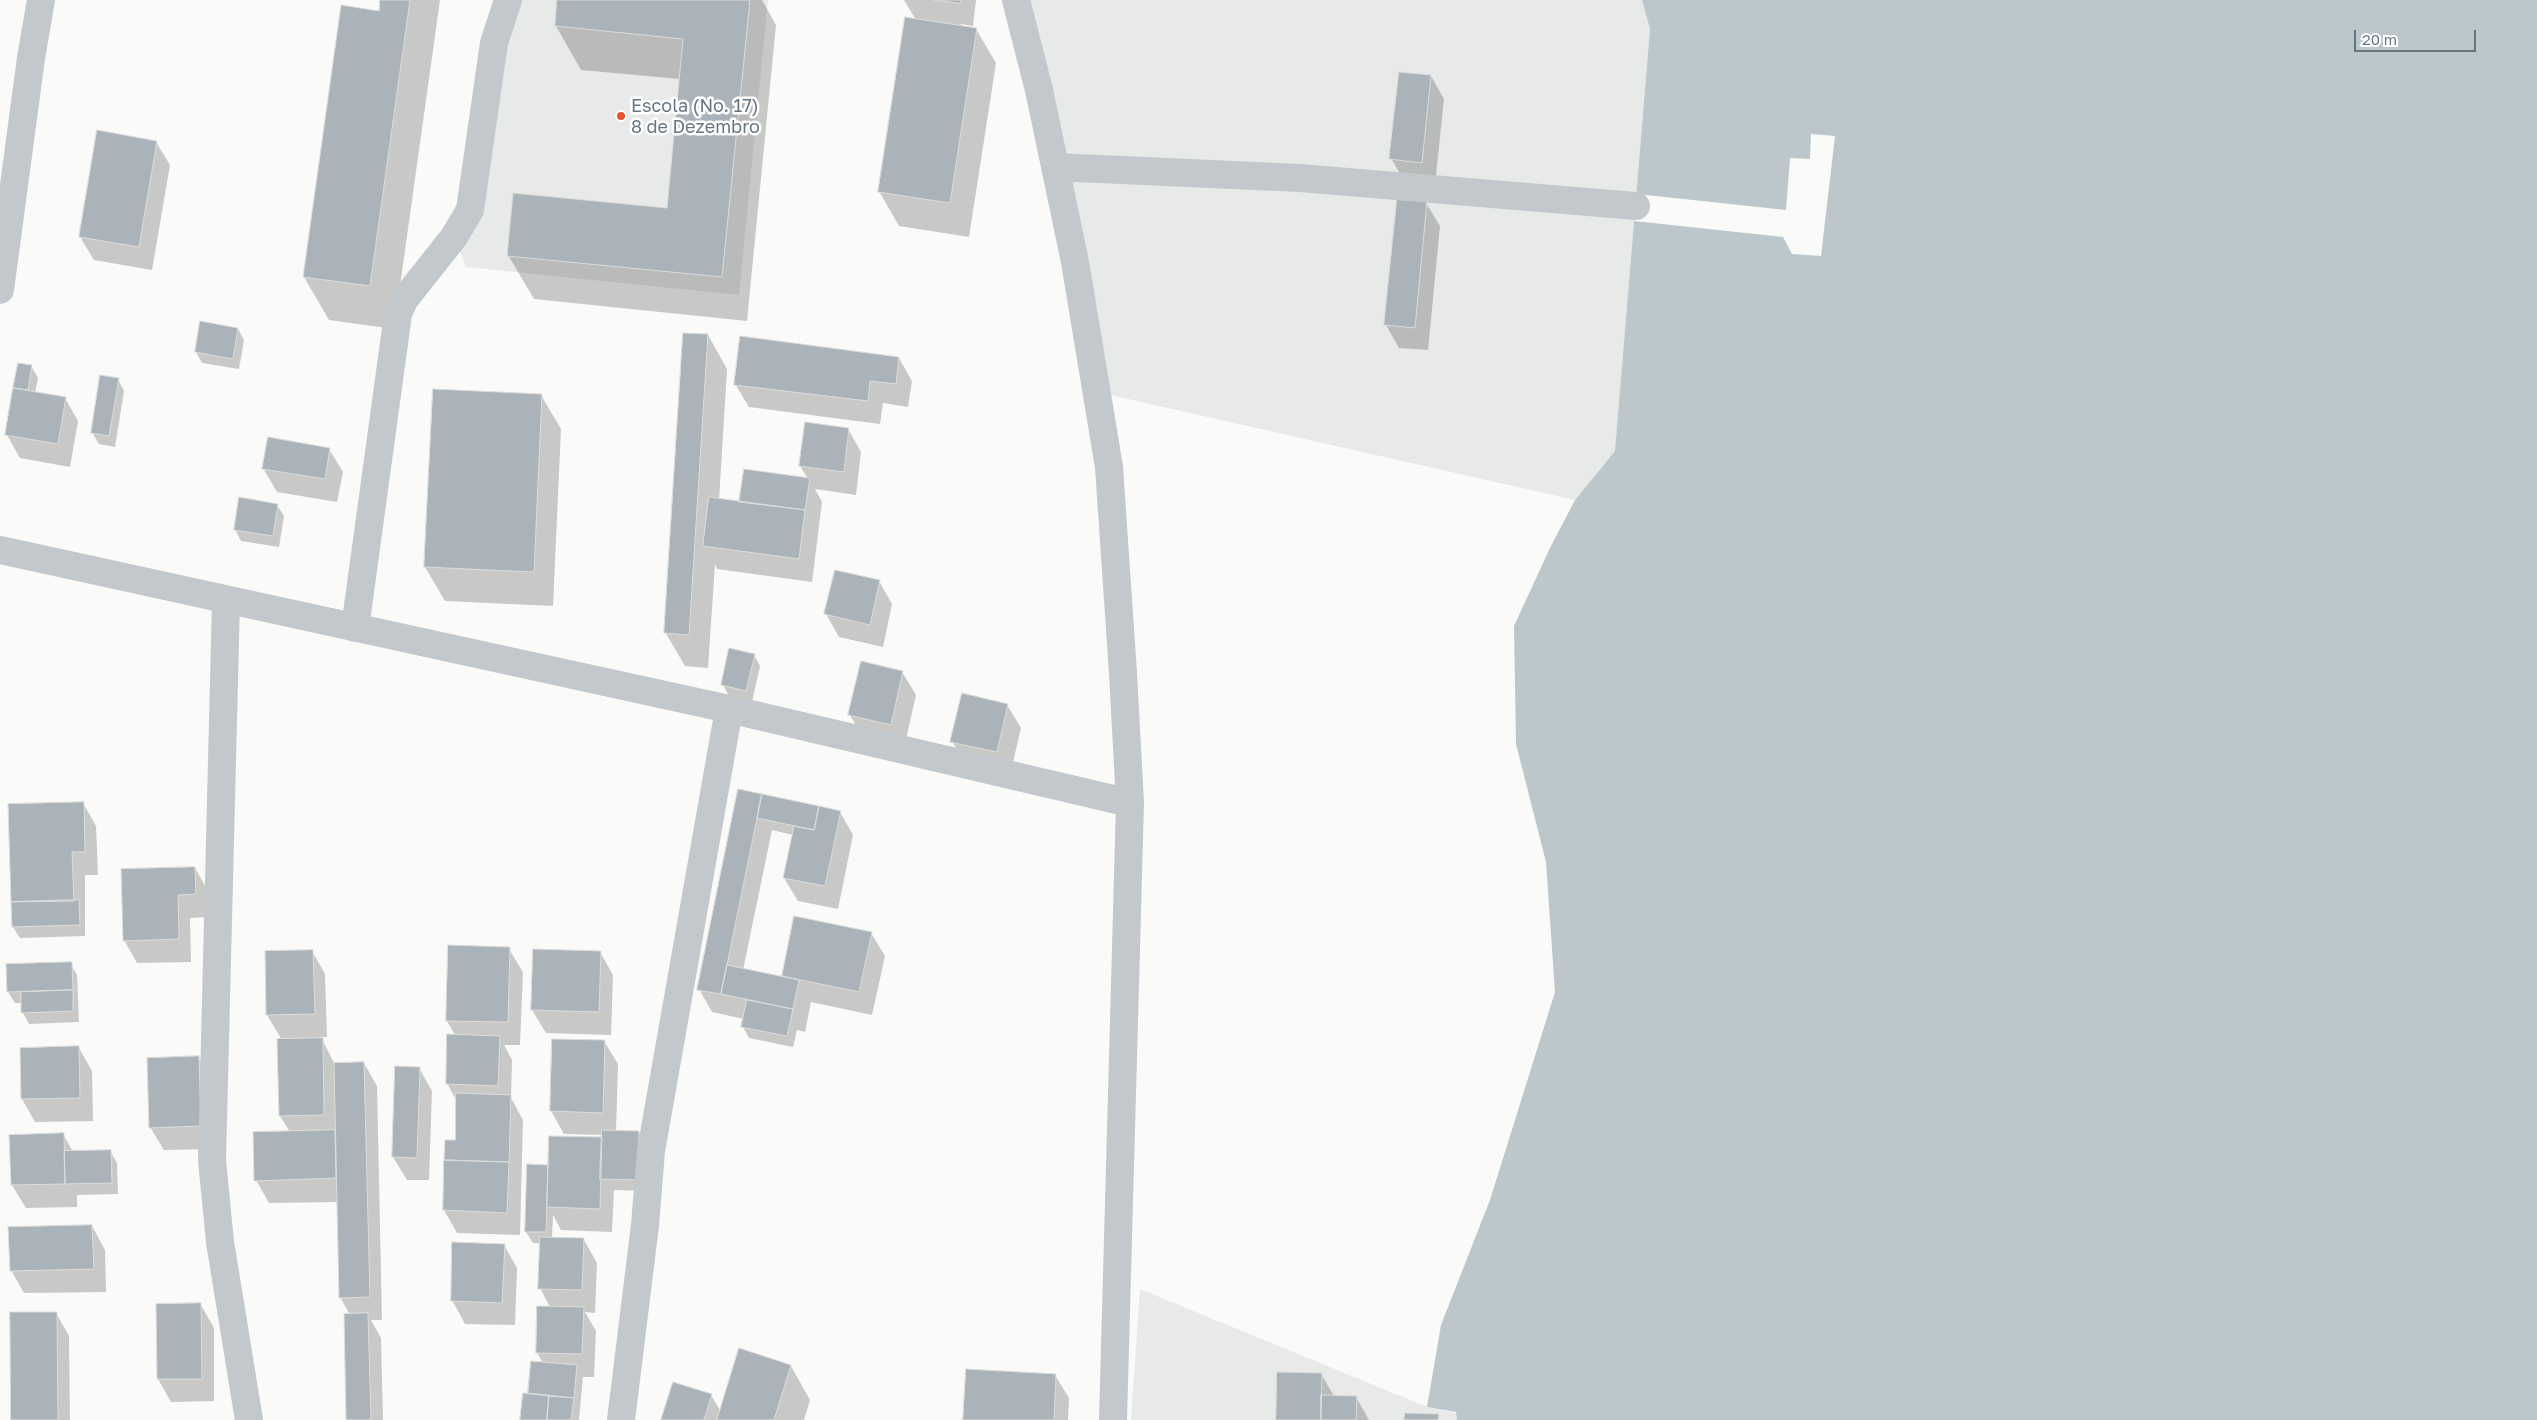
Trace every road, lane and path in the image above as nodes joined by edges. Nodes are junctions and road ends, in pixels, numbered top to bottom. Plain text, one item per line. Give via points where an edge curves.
1 (41, 0) edge
2 (508, 0) edge
3 (1016, 0) edge
4 (1055, 167) junction
5 (1636, 206) dead end
6 (0, 290) edge
7 (0, 550) edge
8 (226, 601) junction
9 (355, 628) junction
10 (730, 709) junction
11 (1130, 803) junction
12 (249, 1420) edge
13 (621, 1420) edge
14 (1113, 1420) edge

1 - 6 street
2 - 9 street via 494,43 470,210 454,237 404,300 398,314
3 - 4 street
4 - 5 street via 1300,178
4 - 11 street via 1076,262 1109,467
7 - 8 street
8 - 9 street
8 - 12 street via 212,1160 220,1242
9 - 10 street
10 - 11 street
10 - 13 street via 651,1151
11 - 14 street

